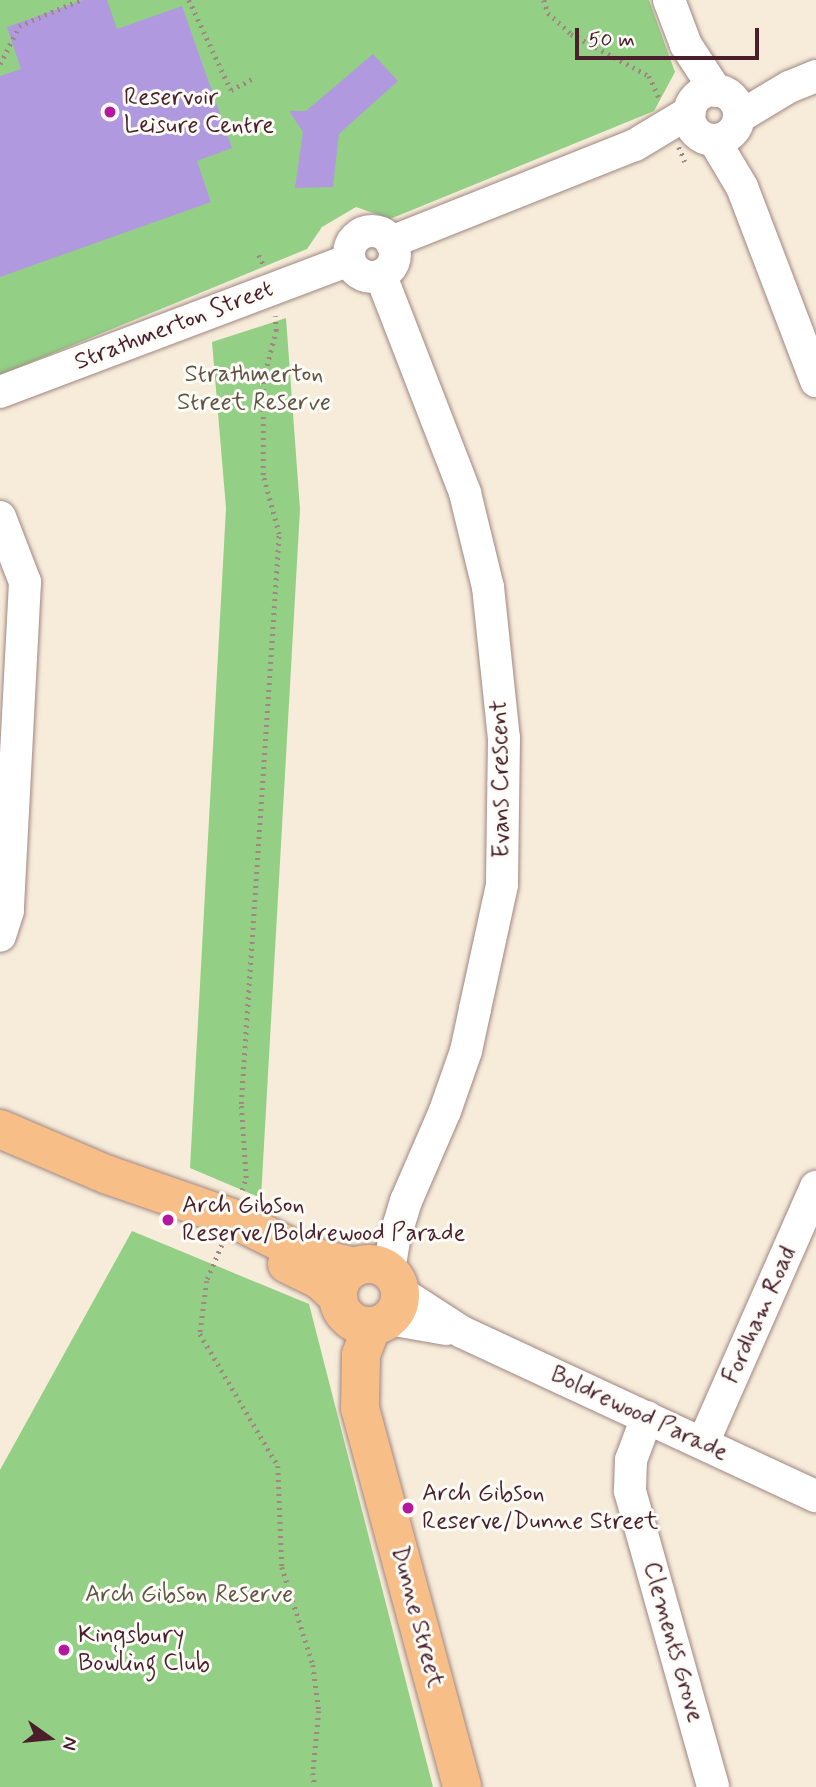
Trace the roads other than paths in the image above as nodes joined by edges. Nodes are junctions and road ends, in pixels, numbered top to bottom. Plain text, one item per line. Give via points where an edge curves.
1 (669, 0) edge
2 (802, 82) edge
3 (710, 116) junction
4 (391, 242) junction
5 (349, 260) junction
6 (382, 276) junction
7 (816, 381) edge
8 (0, 392) edge
9 (0, 517) edge
10 (0, 936) edge
11 (0, 1129) edge
12 (816, 1187) edge
13 (368, 1292) junction
14 (647, 1417) junction
15 (702, 1443) junction
16 (816, 1496) edge
17 (462, 1787) edge
18 (713, 1787) edge

1 - 3 street
2 - 3 street
3 - 4 street
3 - 7 street
4 - 5 street via 380,233 366,232 354,240
4 - 6 street via 393,265
5 - 6 street via 358,274
5 - 8 street, Strathmerton Street
6 - 13 street, Evans Crescent via 465,493 488,587 504,738 502,885 466,1051
9 - 10 street via 25,582 8,911
11 - 13 main road, Boldrewood Parade via 229,1228 304,1270
12 - 15 street, Fordham Road
13 - 14 street, Boldrewood Parade
13 - 17 main road, Dunne Street via 360,1408
14 - 15 street, Boldrewood Parade
14 - 18 street, Clements Grove via 631,1460 630,1491
15 - 16 street, Boldrewood Parade

